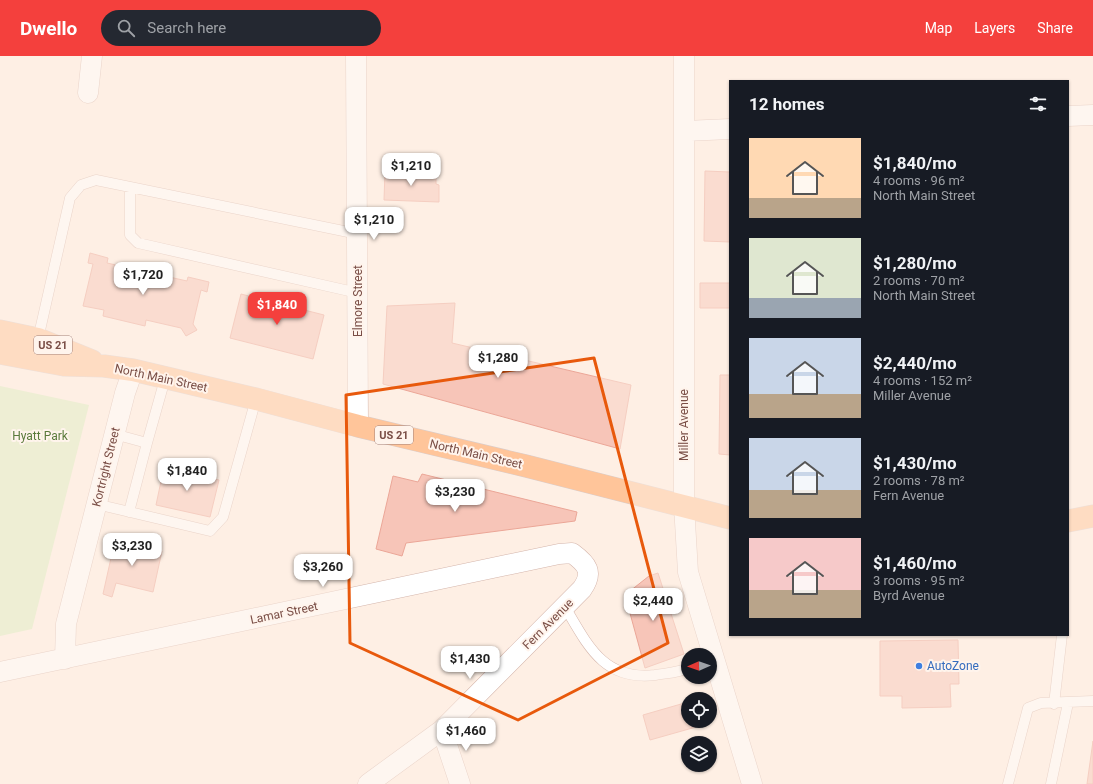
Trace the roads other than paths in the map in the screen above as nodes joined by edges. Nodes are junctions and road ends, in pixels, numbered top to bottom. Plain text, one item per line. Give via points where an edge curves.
1 (92, 56) edge
2 (356, 56) edge
3 (684, 56) edge
4 (88, 93) dead end
5 (1093, 115) edge
6 (1069, 116) edge
7 (729, 129) edge
8 (684, 131) junction
9 (130, 187) junction
10 (358, 234) junction
11 (358, 293) junction
12 (0, 331) edge
13 (38, 339) junction
14 (0, 353) edge
15 (104, 366) junction
16 (133, 370) junction
17 (165, 379) junction
18 (256, 399) junction
19 (358, 426) junction
20 (114, 434) junction
21 (147, 443) junction
22 (96, 504) junction
23 (684, 505) junction
24 (129, 512) junction
25 (1093, 516) edge
26 (729, 518) edge
27 (1069, 521) edge
28 (582, 590) joint
29 (565, 607) junction
30 (1062, 636) edge
31 (710, 648) edge
32 (65, 659) junction
33 (681, 671) edge
34 (0, 672) edge
35 (717, 672) edge
36 (1093, 701) edge
37 (1068, 703) junction
38 (1054, 704) junction
39 (442, 730) junction
40 (368, 784) edge
41 (460, 784) edge
42 (752, 784) edge
43 (1008, 784) edge
44 (1051, 784) edge

1 - 4 street
2 - 10 street, Elmore Street
3 - 8 street, Miller Avenue
5 - 6 street
7 - 8 street
8 - 23 street, Miller Avenue
9 - 10 lane
9 - 11 lane via 130,235 138,243
9 - 13 lane via 96,180 81,185 70,198
10 - 11 street, Elmore Street
11 - 19 street, Elmore Street
12 - 13 main road, North Main Street / US 21
13 - 15 main road, North Main Street / US 21
14 - 15 main road, North Main Street / US 21 via 64,365
15 - 16 main road, North Main Street / US 21
16 - 17 main road, North Main Street / US 21
16 - 20 street, Kortright Street
17 - 18 main road, North Main Street / US 21
17 - 21 lane
18 - 19 main road, North Main Street / US 21
18 - 24 lane via 223,517 210,531
19 - 23 main road, North Main Street / US 21
20 - 21 lane
20 - 22 street, Kortright Street
21 - 24 lane
22 - 24 lane
22 - 32 street, Kortright Street via 66,624
23 - 26 main road, North Main Street / US 21
23 - 31 street, Miller Avenue via 688,572
25 - 27 main road
28 - 29 street, Fern Avenue
28 - 32 street, Lamar Street via 588,581 588,570 572,553 559,554
29 - 33 lane via 583,637 614,670 642,676
29 - 39 street, Fern Avenue
30 - 38 lane
32 - 34 street, Lamar Street
35 - 42 street, Miller Avenue
36 - 37 lane
37 - 38 lane
37 - 44 lane
38 - 43 lane via 1028,708
39 - 40 street, Fern Avenue
39 - 41 street

